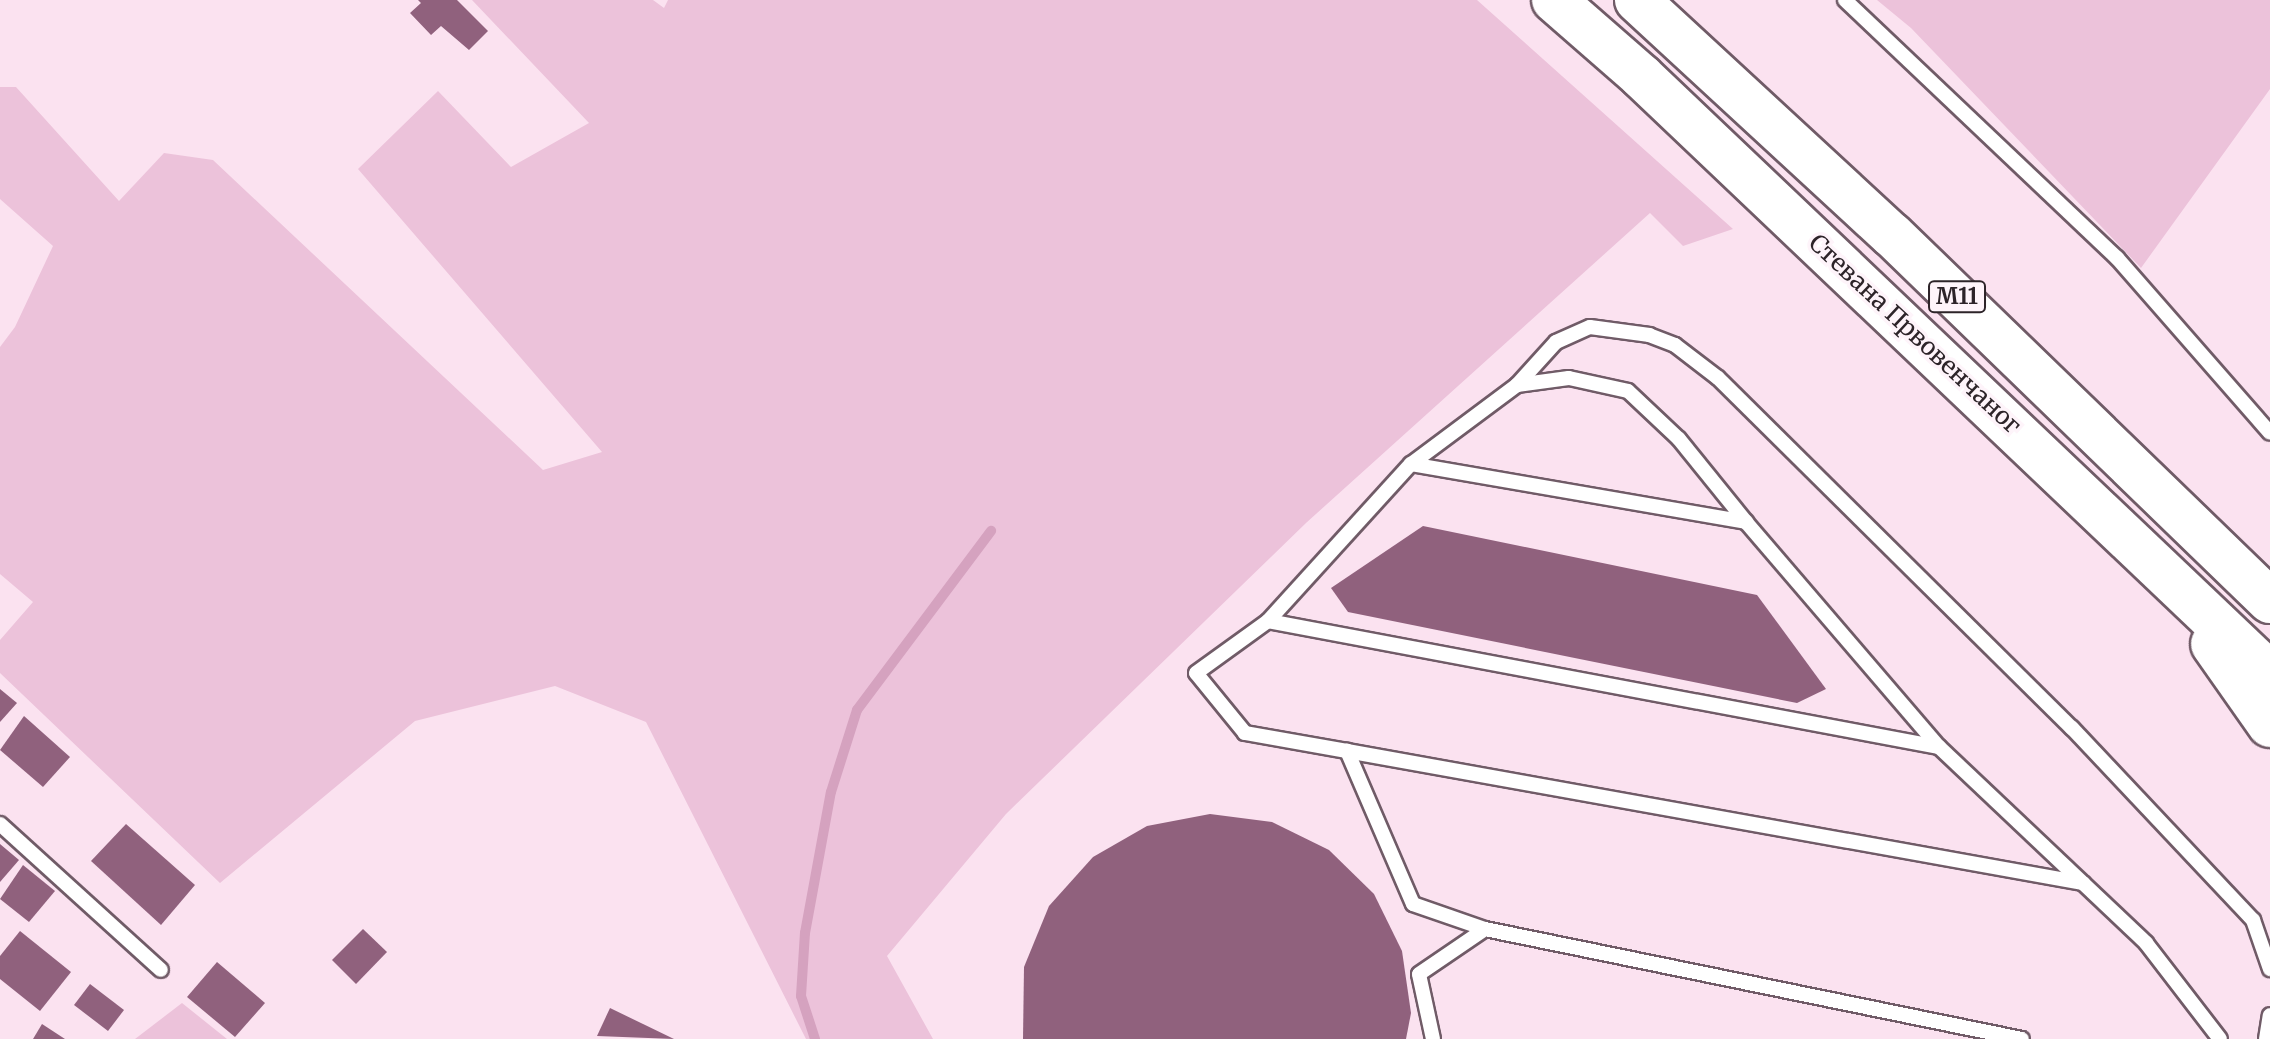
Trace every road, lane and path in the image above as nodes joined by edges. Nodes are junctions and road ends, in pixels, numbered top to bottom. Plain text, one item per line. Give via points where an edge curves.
1 (1554, 0) edge
2 (1637, 0) edge
3 (1845, 0) edge
4 (1517, 385) junction
5 (2270, 433) edge
6 (1411, 464) junction
7 (1746, 522) junction
8 (2166, 571) junction
9 (2270, 601) edge
10 (1268, 621) junction
11 (2270, 674) edge
12 (2270, 725) edge
13 (1939, 747) junction
14 (1347, 751) junction
15 (0, 824) edge
16 (2083, 883) junction
17 (1485, 929) junction
18 (2270, 969) edge
19 (161, 970) dead end
20 (2270, 1015) edge
21 (1433, 1039) edge
22 (2022, 1039) edge
23 (2220, 1039) edge
24 (2266, 1039) edge

1 - 8 highway, Стевана Првовенчаног / M11
2 - 9 highway, M11 via 1903,245
3 - 5 lane via 2117,258
4 - 6 lane
4 - 7 lane via 1569,378 1628,391 1679,439
4 - 18 lane via 1556,342 1590,327 1649,335 1675,345 1718,378 2072,728 2253,920
6 - 7 lane
6 - 10 lane
7 - 13 lane
8 - 11 highway, Стевана Првовенчаног / M11
8 - 12 highway
10 - 13 lane
10 - 14 lane via 1196,673 1245,733
13 - 16 lane
14 - 16 lane
14 - 17 lane via 1413,904
15 - 19 lane
16 - 23 lane via 2146,943
17 - 21 lane via 1419,974
17 - 22 lane
20 - 24 lane

